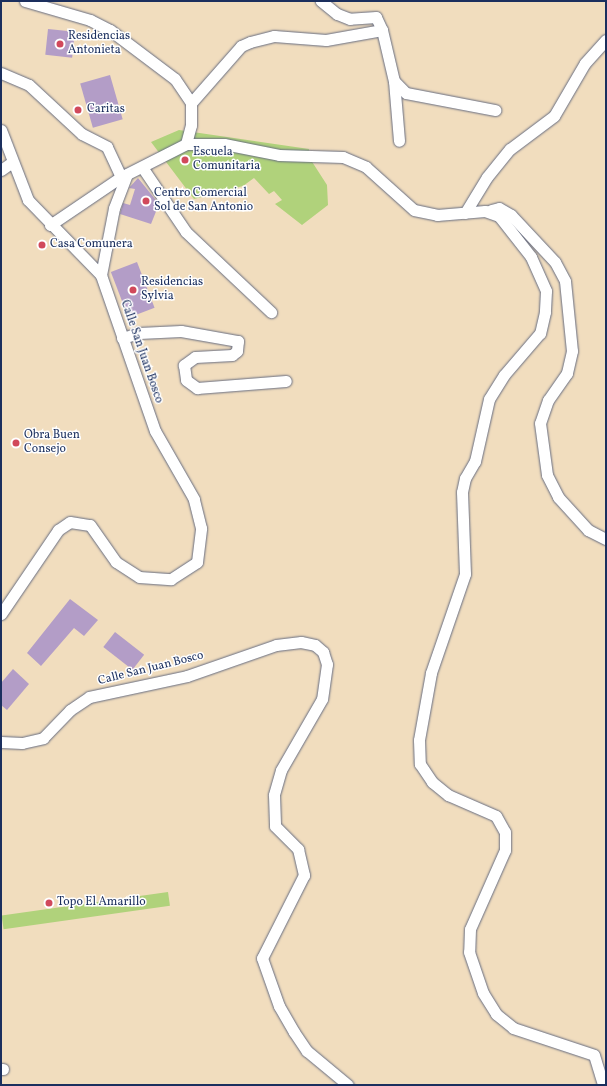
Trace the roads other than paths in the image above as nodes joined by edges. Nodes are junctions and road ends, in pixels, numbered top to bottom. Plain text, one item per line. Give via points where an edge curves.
1 (25, 1) edge
2 (321, 1) edge
3 (382, 30) junction
4 (606, 40) edge
5 (1, 73) edge
6 (394, 81) junction
7 (191, 103) junction
8 (495, 110) dead end
9 (1, 130) edge
10 (399, 141) dead end
11 (186, 144) junction
12 (11, 163) junction
13 (142, 167) junction
14 (1, 170) edge
15 (124, 176) junction
16 (485, 211) junction
17 (465, 213) junction
18 (50, 225) junction
19 (101, 275) junction
20 (271, 312) dead end
21 (122, 338) junction
22 (286, 381) dead end
23 (606, 539) edge
24 (1, 614) edge
25 (1, 742) edge
26 (348, 1085) edge
27 (603, 1085) edge

1 - 7 street via 90,20 110,30 175,79
2 - 3 street via 337,14 350,19 376,17
3 - 6 street
3 - 7 street via 326,40 274,36 250,42 241,46
4 - 17 street via 584,63 554,116 510,149 487,177
5 - 15 street via 23,81 82,134 106,147
6 - 8 street via 417,97
6 - 10 street
7 - 11 street via 191,125
9 - 12 street
11 - 13 street
11 - 17 street via 224,144 279,155 343,157 366,167 414,210 436,215
12 - 14 street
12 - 18 street via 28,200
13 - 15 street
13 - 20 street via 186,232
15 - 18 street
15 - 19 street via 114,208
16 - 17 street
16 - 23 street via 499,208 511,215 555,262 565,281 572,351 567,373 548,400 540,423 547,475 558,497 588,530
16 - 27 street via 499,216 531,257 546,291 545,312 540,333 504,376 489,399 475,461 465,478 462,492 465,574 431,673 419,740 420,764 432,782 448,795 496,816 505,832 505,850 470,929 469,952 483,993 496,1014 513,1028 594,1055
18 - 19 street
19 - 21 street, Calle San Juan Bosco
21 - 22 street via 139,333 181,331 238,341 237,351 232,355 195,357 184,366 186,380 197,388
21 - 24 street, Calle San Juan Bosco via 155,431 194,499 201,528 197,562 171,579 139,578 116,562 90,525 70,522 58,530
25 - 26 street, Calle San Juan Bosco via 22,743 43,738 70,710 89,697 187,676 276,645 301,642 315,645 323,652 327,664 322,699 281,770 274,795 276,826 298,849 304,875 262,958 279,1006 294,1032 307,1051

